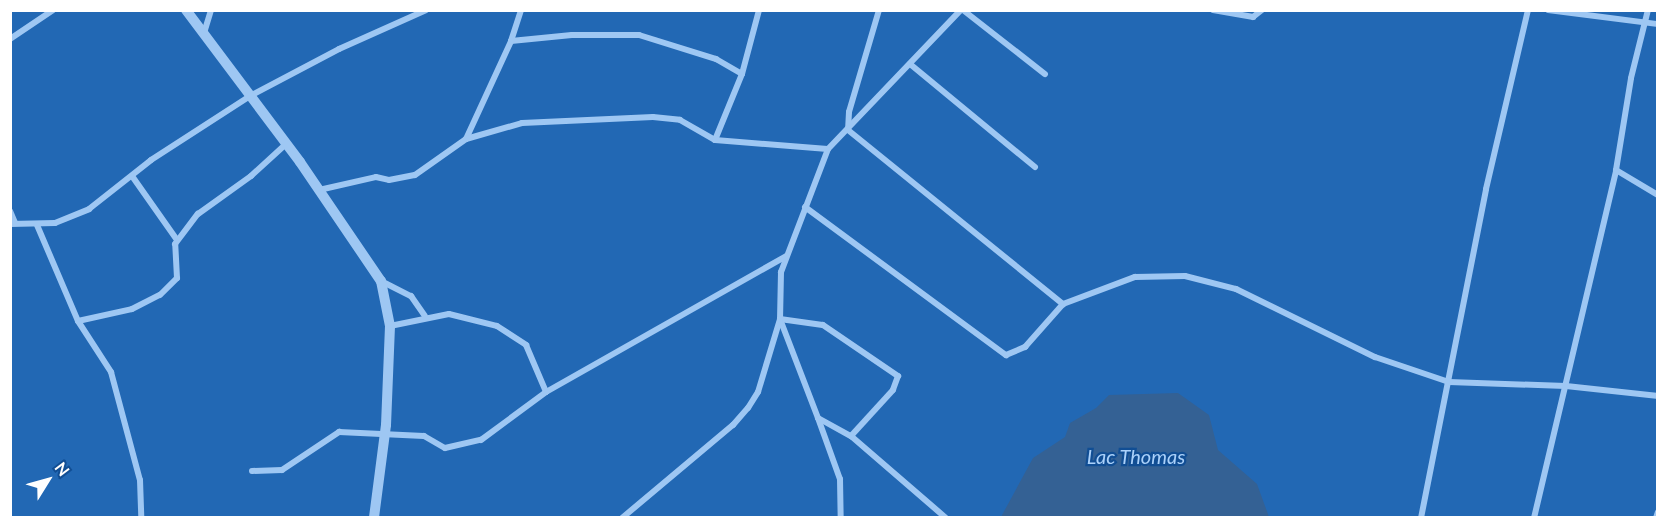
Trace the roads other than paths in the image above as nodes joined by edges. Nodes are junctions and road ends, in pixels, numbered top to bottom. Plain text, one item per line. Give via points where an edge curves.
1 (53, 10) edge
2 (186, 10) edge
3 (211, 10) edge
4 (426, 10) edge
5 (521, 10) edge
6 (759, 10) edge
7 (879, 10) edge
8 (962, 10) edge
9 (1213, 10) edge
10 (1262, 10) edge
11 (1528, 10) edge
12 (1548, 10) edge
13 (1648, 10) edge
14 (1645, 23) junction
15 (1658, 24) edge
16 (204, 34) junction
17 (10, 39) edge
18 (511, 42) junction
19 (910, 64) junction
20 (742, 74) junction
21 (1045, 74) dead end
22 (250, 96) junction
23 (848, 130) junction
24 (466, 139) junction
25 (716, 140) junction
26 (286, 144) junction
27 (828, 149) junction
28 (1035, 167) dead end
29 (1616, 170) junction
30 (132, 176) junction
31 (320, 190) junction
32 (1658, 195) edge
33 (805, 207) junction
34 (10, 212) edge
35 (13, 224) edge
36 (37, 225) junction
37 (177, 240) junction
38 (786, 256) junction
39 (381, 281) junction
40 (1063, 304) junction
41 (425, 316) junction
42 (780, 319) junction
43 (78, 321) junction
44 (390, 326) junction
45 (1449, 382) junction
46 (1566, 386) junction
47 (546, 392) junction
48 (1658, 396) edge
49 (818, 418) junction
50 (385, 434) junction
51 (851, 436) junction
52 (252, 471) dead end
53 (1658, 512) edge
54 (141, 518) edge
55 (374, 518) edge
56 (622, 518) edge
57 (841, 518) edge
58 (946, 518) edge
59 (1421, 518) edge
60 (1534, 518) edge
61 (1656, 518) edge

1 - 17 street
2 - 16 street
3 - 16 street
4 - 22 street via 339,49
5 - 18 street
6 - 20 street
7 - 23 street via 849,112
8 - 19 street
8 - 21 street
9 - 10 street via 1253,17
11 - 45 street via 1486,189
12 - 14 street
13 - 14 street
14 - 15 street
14 - 29 street
16 - 22 street
18 - 20 street via 572,35 639,35 716,59
18 - 24 street
19 - 23 street
19 - 28 street
20 - 25 street
22 - 26 street
22 - 30 street
23 - 27 street
23 - 40 street
24 - 25 street via 522,123 652,117 680,120
24 - 31 street via 415,175 389,180 376,177
25 - 27 street
26 - 31 street
26 - 37 street via 251,176 198,214
27 - 33 street
29 - 32 street
29 - 46 street
30 - 36 street via 89,209 55,223
30 - 37 street
31 - 39 street
33 - 38 street
33 - 40 street via 1006,355 1025,347
34 - 35 street
35 - 36 street
36 - 43 street
37 - 43 street via 173,248 177,278 160,295 132,309
38 - 42 street via 780,282
38 - 47 street
39 - 41 street via 411,296
39 - 44 street
40 - 45 street via 1135,277 1157,274 1212,281 1376,357
41 - 44 street
41 - 47 street via 465,316 497,326 522,340
42 - 49 street
42 - 51 street via 823,325 898,376 893,390
42 - 56 street via 758,392 748,408
43 - 54 street via 111,372 140,480
44 - 50 street
45 - 46 street
45 - 59 street
46 - 48 street
46 - 60 street via 1551,435
47 - 50 street via 481,440 445,448 424,436
49 - 51 street
49 - 57 street via 840,479
50 - 52 street via 339,432 282,470
50 - 55 street
51 - 58 street
53 - 61 street

